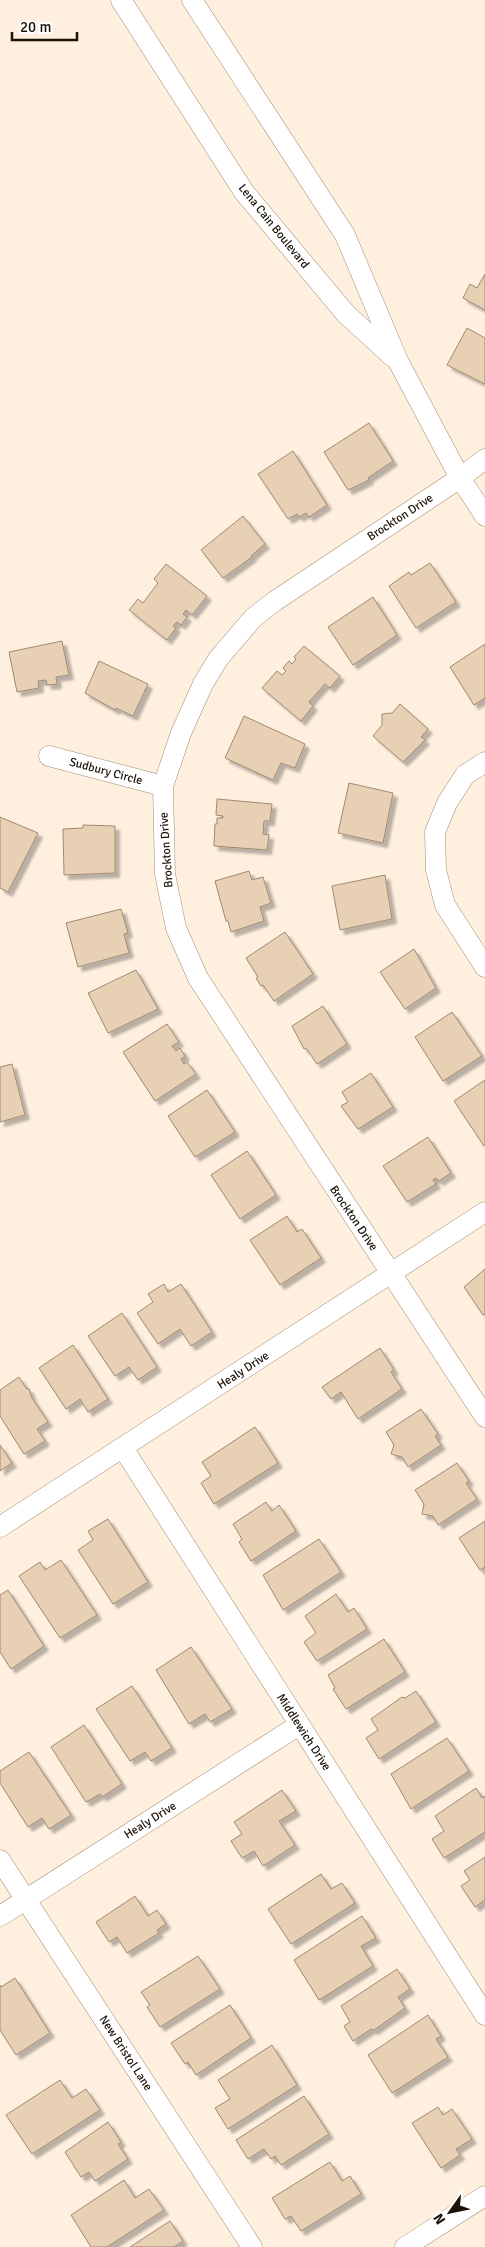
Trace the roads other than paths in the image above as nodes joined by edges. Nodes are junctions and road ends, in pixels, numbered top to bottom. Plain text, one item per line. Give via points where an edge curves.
1 (121, 0) edge
2 (192, 0) edge
3 (398, 361) junction
4 (485, 459) edge
5 (460, 478) junction
6 (485, 516) edge
7 (49, 756) dead end
8 (485, 762) edge
9 (163, 786) junction
10 (485, 967) edge
11 (485, 1212) edge
12 (391, 1273) junction
13 (485, 1417) edge
14 (123, 1448) junction
15 (0, 1527) edge
16 (299, 1725) junction
17 (0, 1860) edge
18 (25, 1899) junction
19 (0, 1916) edge
20 (485, 2015) edge
21 (485, 2196) edge
22 (252, 2247) edge
23 (405, 2247) edge

1 - 3 street, Lena Cain Boulevard via 244,192 346,314
2 - 3 street, Lena Cain Boulevard via 345,235
3 - 5 street, Lena Cain Boulevard
4 - 5 street, Brockton Drive
5 - 6 street, Lena Cain Boulevard
5 - 9 street, Brockton Drive via 274,600 253,618 218,659 203,684 181,733
7 - 9 street, Sudbury Circle
8 - 10 street via 465,775 447,803 435,832 436,870 445,905
9 - 12 street, Brockton Drive via 165,874 176,928 198,978
11 - 12 street, Healy Drive
12 - 13 street, Brockton Drive
12 - 14 street, Healy Drive
14 - 15 street, Healy Drive
14 - 16 street, Middlewich Drive
16 - 18 street, Healy Drive
16 - 20 street, Middlewich Drive
17 - 18 street, New Bristol Lane
18 - 19 street, Healy Drive
18 - 22 street, New Bristol Lane
21 - 23 street

